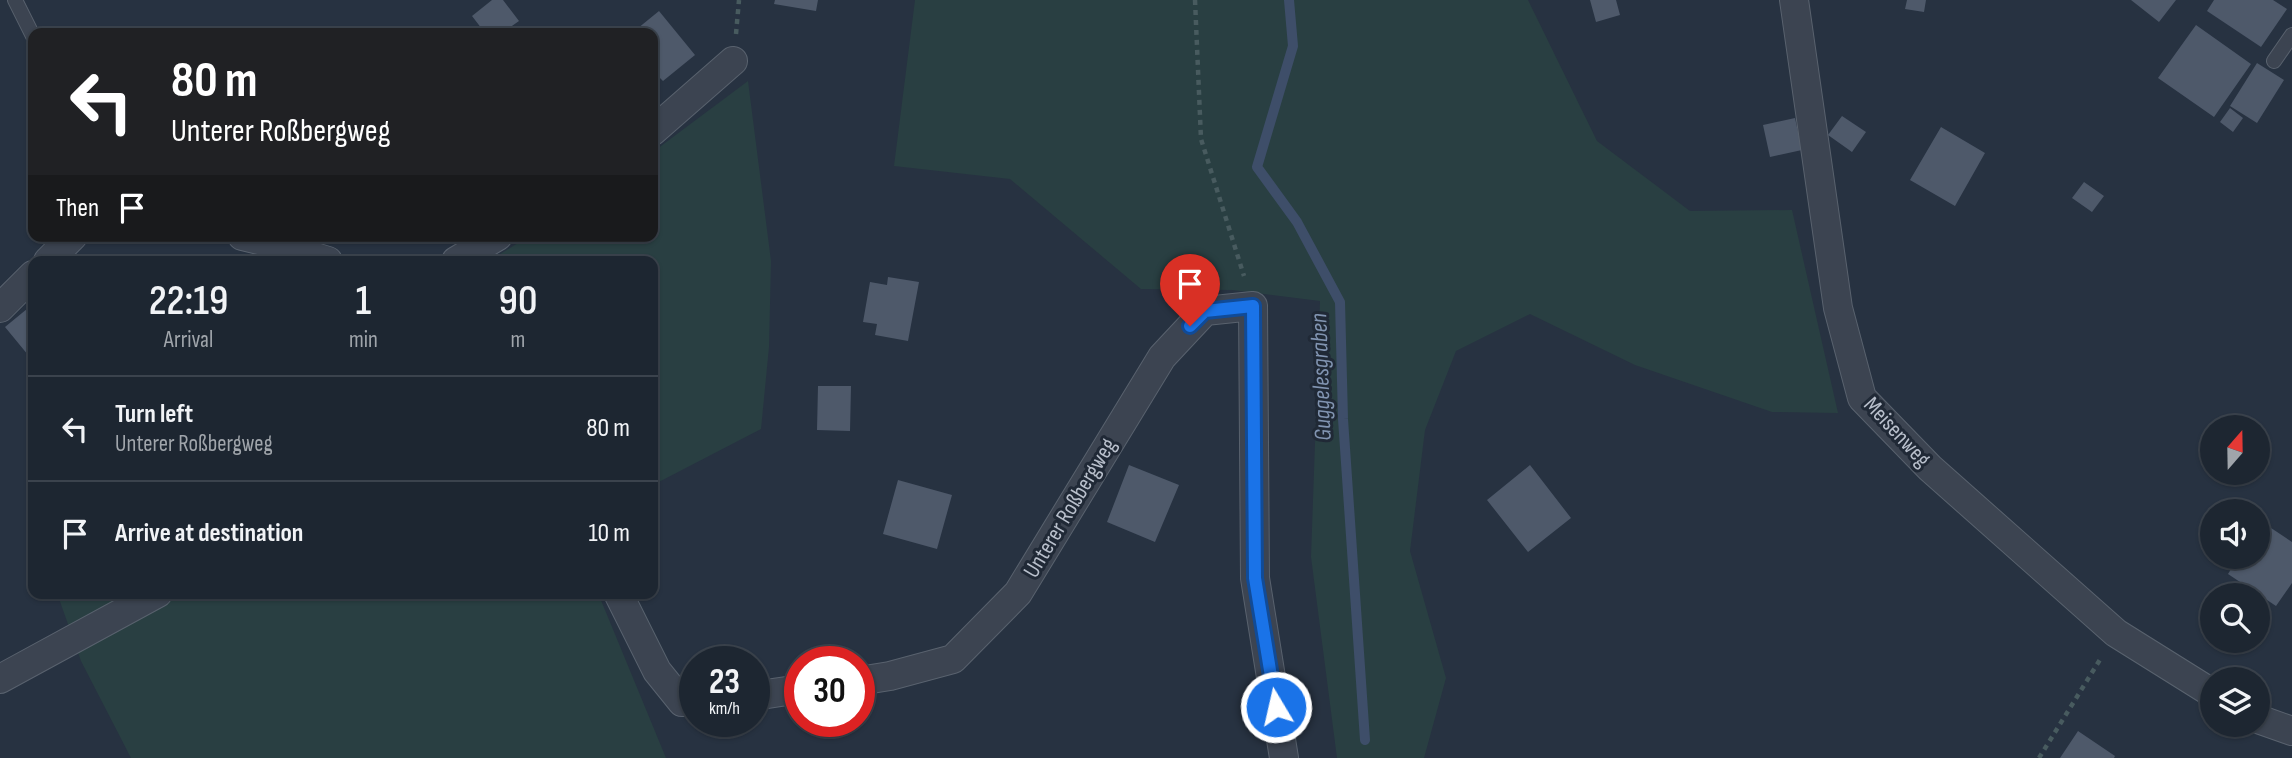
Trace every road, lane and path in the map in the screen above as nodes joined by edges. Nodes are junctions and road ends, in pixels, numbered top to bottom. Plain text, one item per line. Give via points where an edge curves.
1 (15, 0) edge
2 (1195, 0) edge
3 (1794, 0) edge
4 (29, 28) edge
5 (2292, 35) edge
6 (733, 61) dead end
7 (2274, 61) dead end
8 (658, 127) edge
9 (67, 242) edge
10 (269, 242) edge
11 (488, 242) edge
12 (53, 256) edge
13 (313, 256) edge
14 (464, 256) edge
15 (28, 280) edge
16 (1253, 306) junction
17 (0, 308) edge
18 (147, 599) edge
19 (621, 599) edge
20 (2116, 633) junction
21 (875, 678) edge
22 (0, 679) edge
23 (2200, 686) edge
24 (679, 698) edge
25 (2270, 723) edge
26 (2292, 731) edge
27 (1284, 758) edge
28 (2039, 758) edge

1 - 4 lane
2 - 16 path via 1201,139
3 - 20 street, Meisenweg via 1838,308 1862,398 1930,468
5 - 7 lane
6 - 8 street
9 - 12 street
10 - 13 street
11 - 14 street
15 - 17 street
16 - 21 street, Unterer Roßbergweg via 1205,311 1162,357 1018,593 953,659
16 - 27 street via 1255,578
18 - 22 street
19 - 24 street via 657,671
20 - 23 street, Meisenweg
20 - 28 path
25 - 26 street

